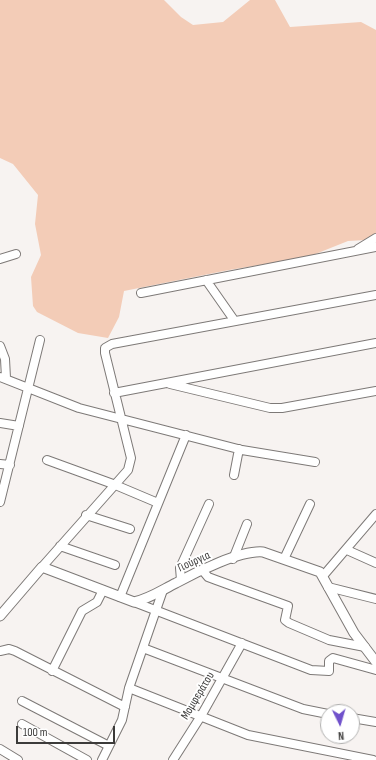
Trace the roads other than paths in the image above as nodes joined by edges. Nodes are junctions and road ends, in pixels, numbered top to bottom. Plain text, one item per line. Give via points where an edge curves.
1 (376, 238) edge
2 (376, 247) edge
3 (354, 252) junction
4 (16, 254) dead end
5 (0, 259) edge
6 (206, 280) junction
7 (141, 293) dead end
8 (376, 295) edge
9 (234, 320) junction
10 (40, 340) dead end
11 (376, 343) edge
12 (0, 346) edge
13 (3, 378) edge
14 (165, 383) junction
15 (29, 388) junction
16 (376, 391) edge
17 (114, 393) junction
18 (120, 417) junction
19 (0, 423) edge
20 (19, 426) junction
21 (186, 435) junction
22 (239, 449) junction
23 (47, 460) dead end
24 (315, 462) dead end
25 (0, 464) edge
26 (10, 465) junction
27 (234, 475) dead end
28 (113, 484) junction
29 (0, 502) edge
30 (158, 503) junction
31 (209, 504) dead end
32 (310, 504) dead end
33 (376, 514) edge
34 (86, 515) junction
35 (247, 524) dead end
36 (130, 529) dead end
37 (60, 546) junction
38 (347, 550) junction
39 (233, 559) junction
40 (284, 559) junction
41 (376, 563) edge
42 (115, 565) dead end
43 (42, 567) junction
44 (203, 571) junction
45 (323, 576) junction
46 (181, 580) junction
47 (328, 587) junction
48 (103, 590) junction
49 (163, 590) junction
50 (120, 596) junction
51 (376, 599) edge
52 (134, 602) junction
53 (156, 609) junction
54 (0, 616) edge
55 (242, 643) junction
56 (366, 647) junction
57 (143, 648) junction
58 (0, 651) edge
59 (376, 662) edge
60 (376, 670) edge
61 (52, 671) junction
62 (222, 680) junction
63 (128, 688) junction
64 (22, 701) dead end
65 (125, 707) junction
66 (320, 712) edge
67 (201, 716) junction
68 (360, 719) edge
69 (376, 722) edge
70 (22, 724) dead end
71 (109, 746) junction
72 (0, 749) edge
73 (18, 760) edge
74 (87, 760) edge
75 (102, 760) edge
76 (173, 760) edge
77 (373, 760) edge

1 - 3 street
2 - 3 street
3 - 6 street
4 - 5 street
6 - 7 street
6 - 9 street
8 - 9 street
9 - 17 street via 112,344 105,348
10 - 15 street
11 - 14 street
12 - 13 street via 5,359
13 - 15 street
14 - 16 street via 270,408
14 - 17 street
15 - 18 street via 79,408
15 - 20 street
17 - 18 street
18 - 21 street
18 - 28 street via 131,458 128,470
19 - 20 street
20 - 26 street
21 - 22 street
21 - 30 street
22 - 24 street
22 - 27 street
23 - 28 street
25 - 26 street
26 - 29 street
28 - 30 street
28 - 34 street
30 - 50 street
31 - 46 street via 180,568
32 - 40 street
33 - 38 street
34 - 36 street
34 - 37 street
35 - 39 street
37 - 42 street
37 - 43 street
38 - 41 street
38 - 45 street
39 - 40 street, Γιούργια via 255,552
39 - 44 street, Γιούργια
40 - 45 street, Γιούργια via 320,572
43 - 48 street
43 - 54 street
44 - 46 street, Γιούργια
44 - 56 street via 208,577 288,606 285,620 289,623 329,640
45 - 47 street
46 - 49 street, Γιούργια
47 - 51 street
47 - 56 street via 354,633
48 - 50 street
48 - 61 street via 97,602 82,612
49 - 52 street, Γιούργια
49 - 53 street
50 - 52 street
52 - 53 street
53 - 55 street
53 - 57 street
55 - 60 street via 311,670 329,671 329,660 333,658
55 - 62 street, Μομφεράτου
56 - 59 street
57 - 62 street
57 - 63 street
58 - 61 street via 9,649
61 - 65 street
62 - 66 street via 302,709
62 - 67 street, Μομφεράτου
63 - 65 street
63 - 67 street
64 - 71 street
65 - 71 street via 122,720
67 - 76 street, Μομφεράτου
67 - 77 street via 248,735
68 - 69 street
70 - 74 street
71 - 75 street
72 - 73 street

